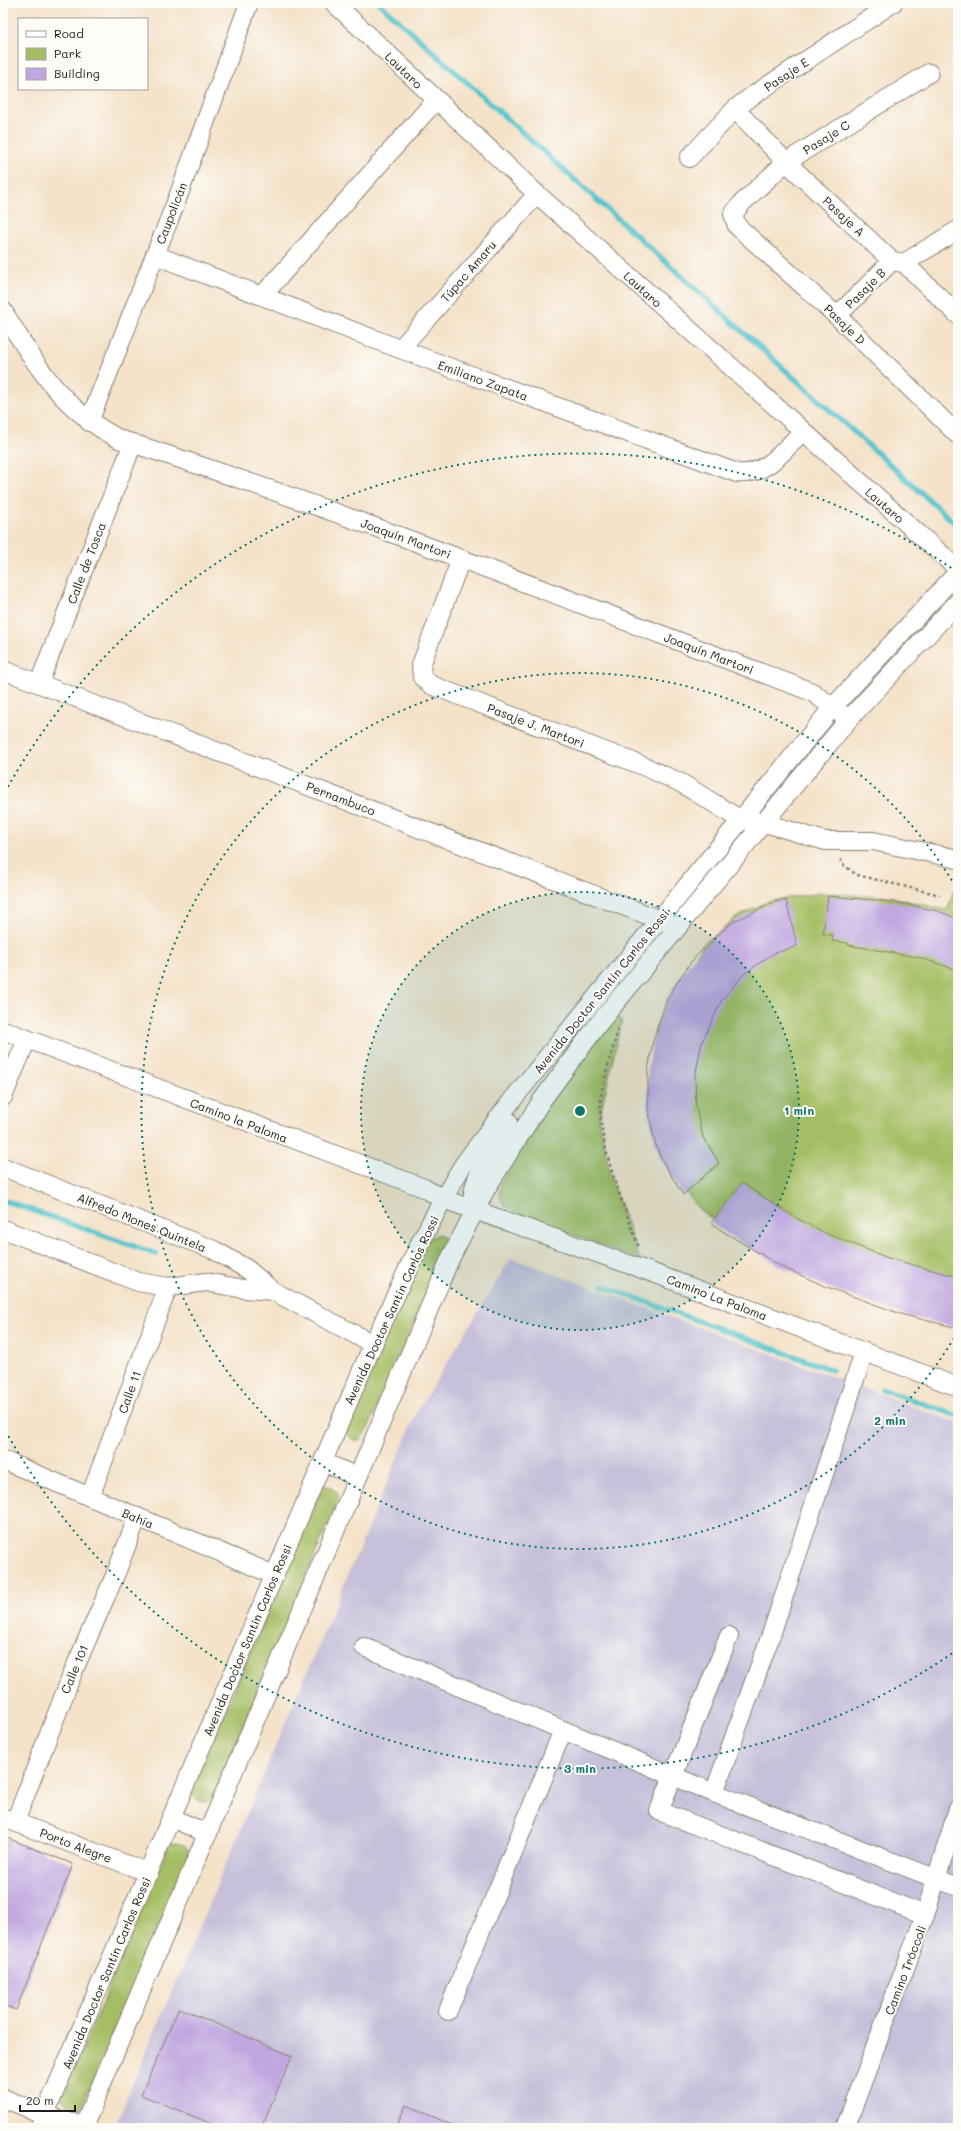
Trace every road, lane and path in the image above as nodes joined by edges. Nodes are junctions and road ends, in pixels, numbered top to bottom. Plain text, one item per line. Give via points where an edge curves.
1 (249, 3) edge
2 (334, 3) edge
3 (893, 3) edge
4 (929, 73) dead end
5 (436, 100) junction
6 (735, 109) junction
7 (689, 158) dead end
8 (786, 162) junction
9 (537, 194) junction
10 (733, 214) joint
11 (958, 230) edge
12 (155, 255) junction
13 (898, 262) junction
14 (263, 295) junction
15 (3, 311) edge
16 (958, 315) edge
17 (837, 316) junction
18 (400, 349) junction
19 (89, 422) junction
20 (802, 432) junction
21 (958, 435) edge
22 (133, 444) junction
23 (461, 559) junction
24 (958, 570) edge
25 (958, 602) edge
26 (3, 670) edge
27 (39, 683) junction
28 (833, 707) junction
29 (849, 719) junction
30 (741, 820) junction
31 (765, 823) junction
32 (842, 841) junction
33 (958, 859) edge
34 (940, 895) dead end
35 (658, 920) junction
36 (678, 927) junction
37 (616, 1003) junction
38 (3, 1030) edge
39 (27, 1039) junction
40 (3, 1097) edge
41 (513, 1099) junction
42 (3, 1167) edge
43 (443, 1199) junction
44 (475, 1209) junction
45 (3, 1229) edge
46 (645, 1270) junction
47 (168, 1287) junction
48 (273, 1291) junction
49 (373, 1344) junction
50 (864, 1352) junction
51 (958, 1387) edge
52 (3, 1460) edge
53 (323, 1462) junction
54 (358, 1477) junction
55 (90, 1497) junction
56 (137, 1518) junction
57 (274, 1574) junction
58 (729, 1636) dead end
59 (364, 1647) dead end
60 (563, 1730) junction
61 (673, 1776) junction
62 (714, 1793) junction
63 (958, 1809) edge
64 (172, 1818) junction
65 (9, 1820) edge
66 (208, 1834) junction
67 (149, 1873) junction
68 (938, 1880) junction
69 (958, 1887) edge
70 (925, 1915) junction
71 (448, 2011) dead end
72 (3, 2098) edge
73 (42, 2121) edge
74 (85, 2127) edge
75 (845, 2128) edge

1 - 12 street, Caupolicán
2 - 5 street, Lautaro
3 - 6 street, Pasaje E
4 - 8 street, Pasaje C
5 - 9 street, Lautaro
5 - 14 street
6 - 7 street, Pasaje E
6 - 8 street, Pasaje A
8 - 10 street, Pasaje C
8 - 13 street, Pasaje A
9 - 18 street, Túpac Amaru
9 - 20 street, Lautaro
10 - 17 street, Pasaje D via 736,226
11 - 13 street, Pasaje B
12 - 14 street, Emiliano Zapata
12 - 19 street, Caupolicán
13 - 16 street, Pasaje A
13 - 17 street, Pasaje B
14 - 18 street, Emiliano Zapata
15 - 19 street, Joaquín Martori via 45,377
17 - 21 street, Pasaje D
18 - 20 street, Emiliano Zapata via 737,473 760,471
19 - 22 street, Joaquín Martori
20 - 24 street, Lautaro
22 - 23 street, Joaquín Martori via 324,508
22 - 27 street, Calle de Tosca
23 - 28 street, Joaquín Martori via 812,692
23 - 30 street, Pasaje J. Martori via 421,665 422,677 432,685 641,765 681,783
24 - 28 street, Avenida Doctor Santín Carlos Rossi
25 - 29 street, Avenida Doctor Santín Carlos Rossi
26 - 27 street, Pernambuco
27 - 35 street, Pernambuco
28 - 29 street, Joaquín Martori
28 - 30 street, Avenida Doctor Santín Carlos Rossi
29 - 31 street, Avenida Doctor Santín Carlos Rossi
30 - 31 street, Pasaje J. Martori
30 - 35 street, Avenida Doctor Santín Carlos Rossi
31 - 32 street, Pasaje J. Martori via 825,841
31 - 36 street, Avenida Doctor Santín Carlos Rossi
32 - 33 street, Pasaje J. Martori via 873,841
32 - 34 path via 841,863 857,875
35 - 36 street, Pernambuco
35 - 41 street, Avenida Doctor Santín Carlos Rossi
36 - 37 street, Avenida Doctor Santín Carlos Rossi
37 - 44 street, Avenida Doctor Santín Carlos Rossi via 542,1100
37 - 46 path via 619,1026 601,1097 601,1120 611,1166
38 - 39 street, Camino la Paloma
39 - 40 street
39 - 43 street, Camino la Paloma via 424,1188
41 - 43 street, Avenida Doctor Santín Carlos Rossi via 463,1165
41 - 44 street via 509,1120 474,1186 472,1200
42 - 48 street, Alfredo Mones Quintela via 214,1250 247,1269
43 - 44 street, Camino la Paloma
43 - 49 street, Avenida Doctor Santín Carlos Rossi
44 - 46 street, Camino La Paloma
44 - 54 street, Avenida Doctor Santín Carlos Rossi via 450,1259
45 - 47 street, Alfredo Mones Quintela via 138,1282
46 - 50 street, Camino La Paloma
47 - 48 street, Alfredo Mones Quintela via 206,1282
47 - 55 street, Calle 11
48 - 49 street, Alfredo Mones Quintela
49 - 53 street, Avenida Doctor Santín Carlos Rossi
50 - 51 street, Camino La Paloma
50 - 62 street via 772,1632
52 - 55 street, Bahía
53 - 54 street
53 - 57 street, Avenida Doctor Santín Carlos Rossi
54 - 66 street, Avenida Doctor Santín Carlos Rossi
55 - 56 street, Bahía
56 - 57 street, Bahía
56 - 65 street, Calle 101 via 116,1573
57 - 64 street, Avenida Doctor Santín Carlos Rossi
58 - 61 street
59 - 60 street
60 - 61 street
60 - 71 street
61 - 62 street
61 - 70 street via 659,1811
62 - 68 street
63 - 68 street, Camino Tróccoli
64 - 66 street
64 - 67 street, Avenida Doctor Santín Carlos Rossi
65 - 67 street, Porto Alegre
66 - 74 street, Avenida Doctor Santín Carlos Rossi
67 - 73 street, Avenida Doctor Santín Carlos Rossi
68 - 69 street
68 - 70 street, Camino Tróccoli
70 - 75 street, Camino Tróccoli
72 - 73 street
73 - 74 street

